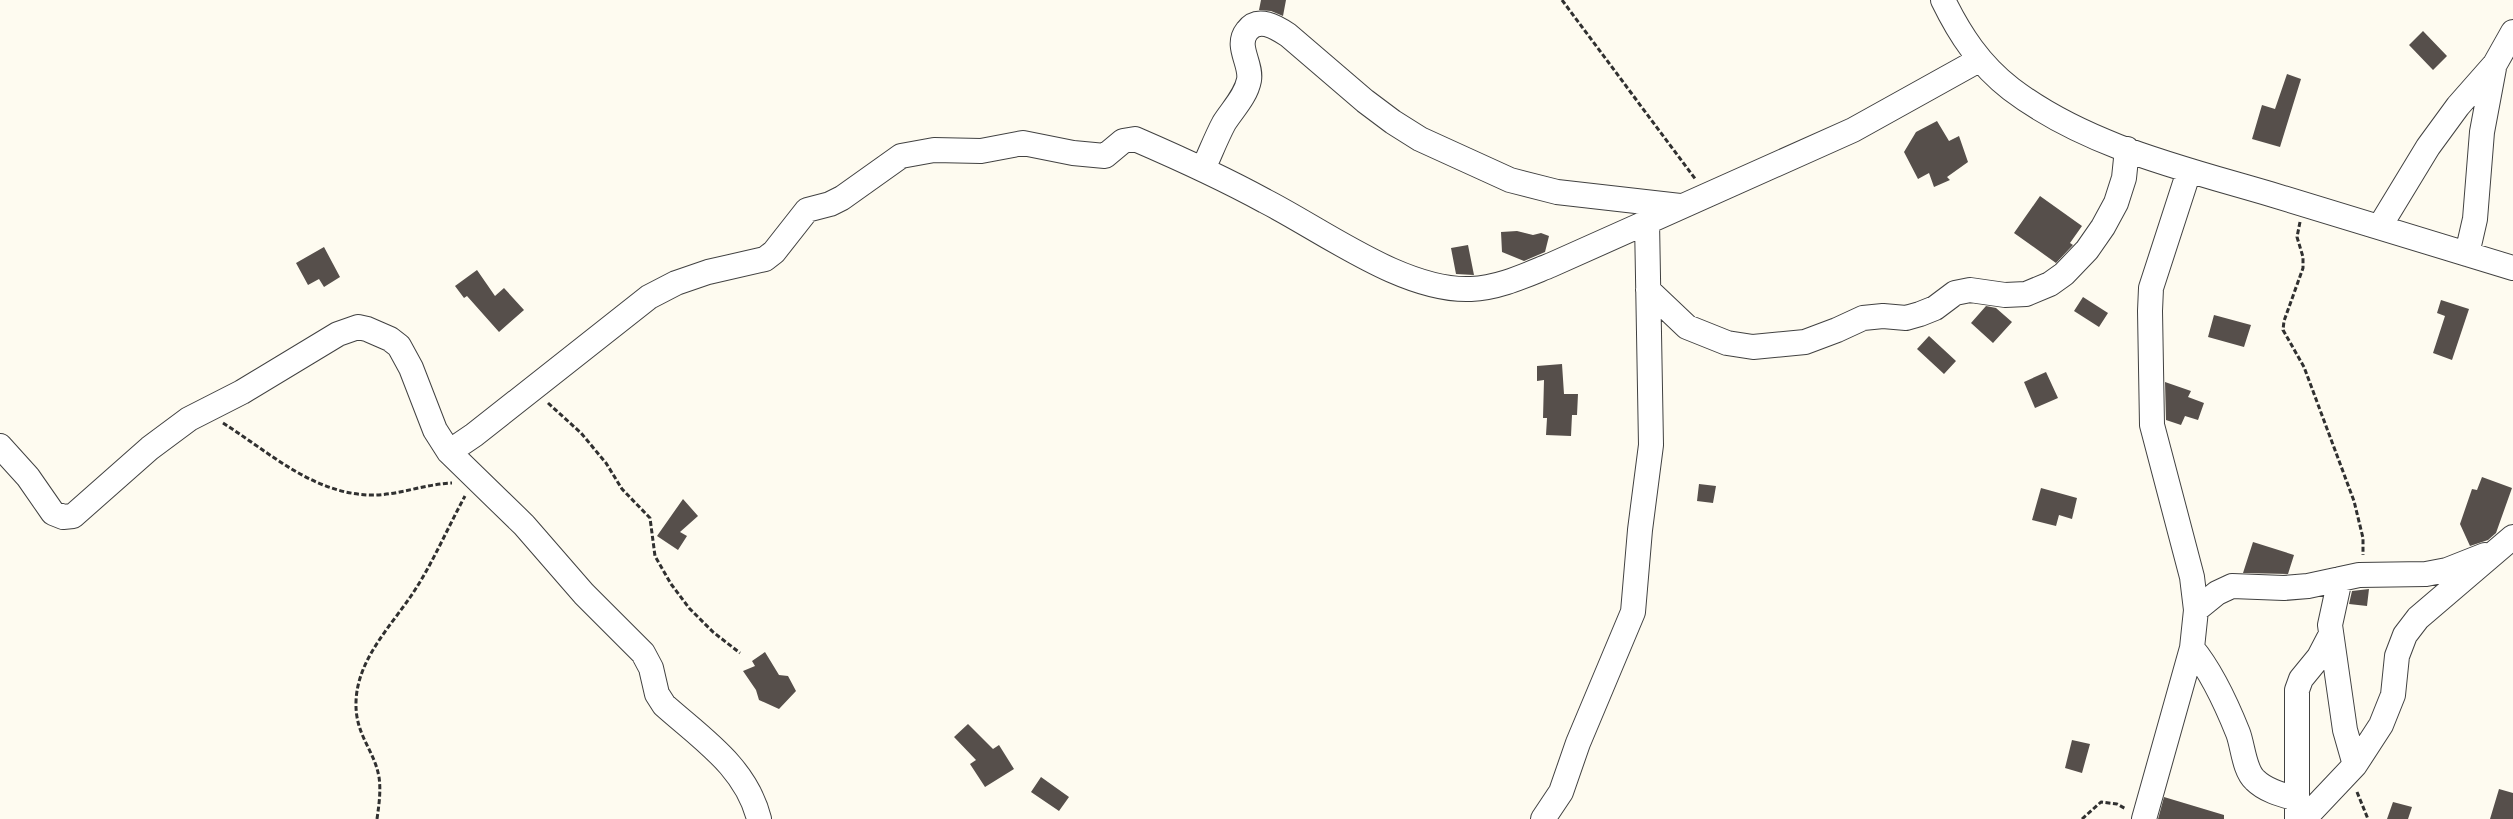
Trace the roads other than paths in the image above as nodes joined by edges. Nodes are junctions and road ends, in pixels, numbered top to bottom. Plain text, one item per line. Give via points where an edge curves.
1 (1943, 0) edge
2 (2513, 32) edge
3 (1979, 60) junction
4 (2495, 64) junction
5 (2127, 149) junction
6 (1203, 169) junction
7 (2189, 170) junction
8 (1682, 206) junction
9 (1648, 221) junction
10 (2380, 226) junction
11 (2467, 254) junction
12 (2513, 268) edge
13 (1648, 290) junction
14 (0, 446) edge
15 (449, 452) junction
16 (2513, 537) edge
17 (2494, 552) junction
18 (2349, 577) junction
19 (2196, 610) junction
20 (2331, 634) junction
21 (2192, 648) junction
22 (2355, 765) junction
23 (2299, 813) edge
24 (2144, 818) edge
25 (759, 819) edge
26 (1543, 819) edge

1 - 3 street via 1955,26
2 - 4 street
3 - 5 street via 2011,89 2041,109 2082,131
3 - 8 street via 1853,130
4 - 10 street via 2428,147
4 - 11 street via 2482,132 2475,219
5 - 7 street
5 - 13 street via 2124,178 2116,203 2087,250 2064,274 2026,294 1970,290 1955,293 1935,308 1913,316 1863,318 1805,342 1753,347 1727,343 1687,327
6 - 8 street via 1225,122 1247,87 1249,68 1242,48 1243,39 1254,25 1264,23 1288,35 1393,122 1420,139 1510,180 1557,192
6 - 9 street via 1400,273 1446,288 1473,290 1508,282
6 - 15 street via 1135,139 1123,141 1105,156 1022,143 981,151 934,150 900,156 842,198 806,210 765,259 708,272 649,297
7 - 10 street
7 - 19 street via 2151,288 2150,311 2152,425 2192,577
8 - 9 street
9 - 13 street
10 - 11 street
11 - 12 street
13 - 26 street via 1651,445 1633,612 1561,792
14 - 15 street via 28,477 53,513 73,516 164,437 338,334 358,327 377,332 398,346 411,368 435,430
15 - 25 street via 476,484 524,525 595,606 643,653 664,705 730,763 744,783
16 - 17 street
17 - 18 street via 2447,570 2426,574
17 - 22 street via 2418,618 2404,635 2397,656 2393,695 2381,725
18 - 19 street via 2284,588 2232,586
18 - 20 street via 2331,615
19 - 21 street
20 - 22 street via 2345,730
20 - 23 street via 2297,690
21 - 23 street via 2217,687 2236,728 2253,779
21 - 24 street
22 - 23 street

